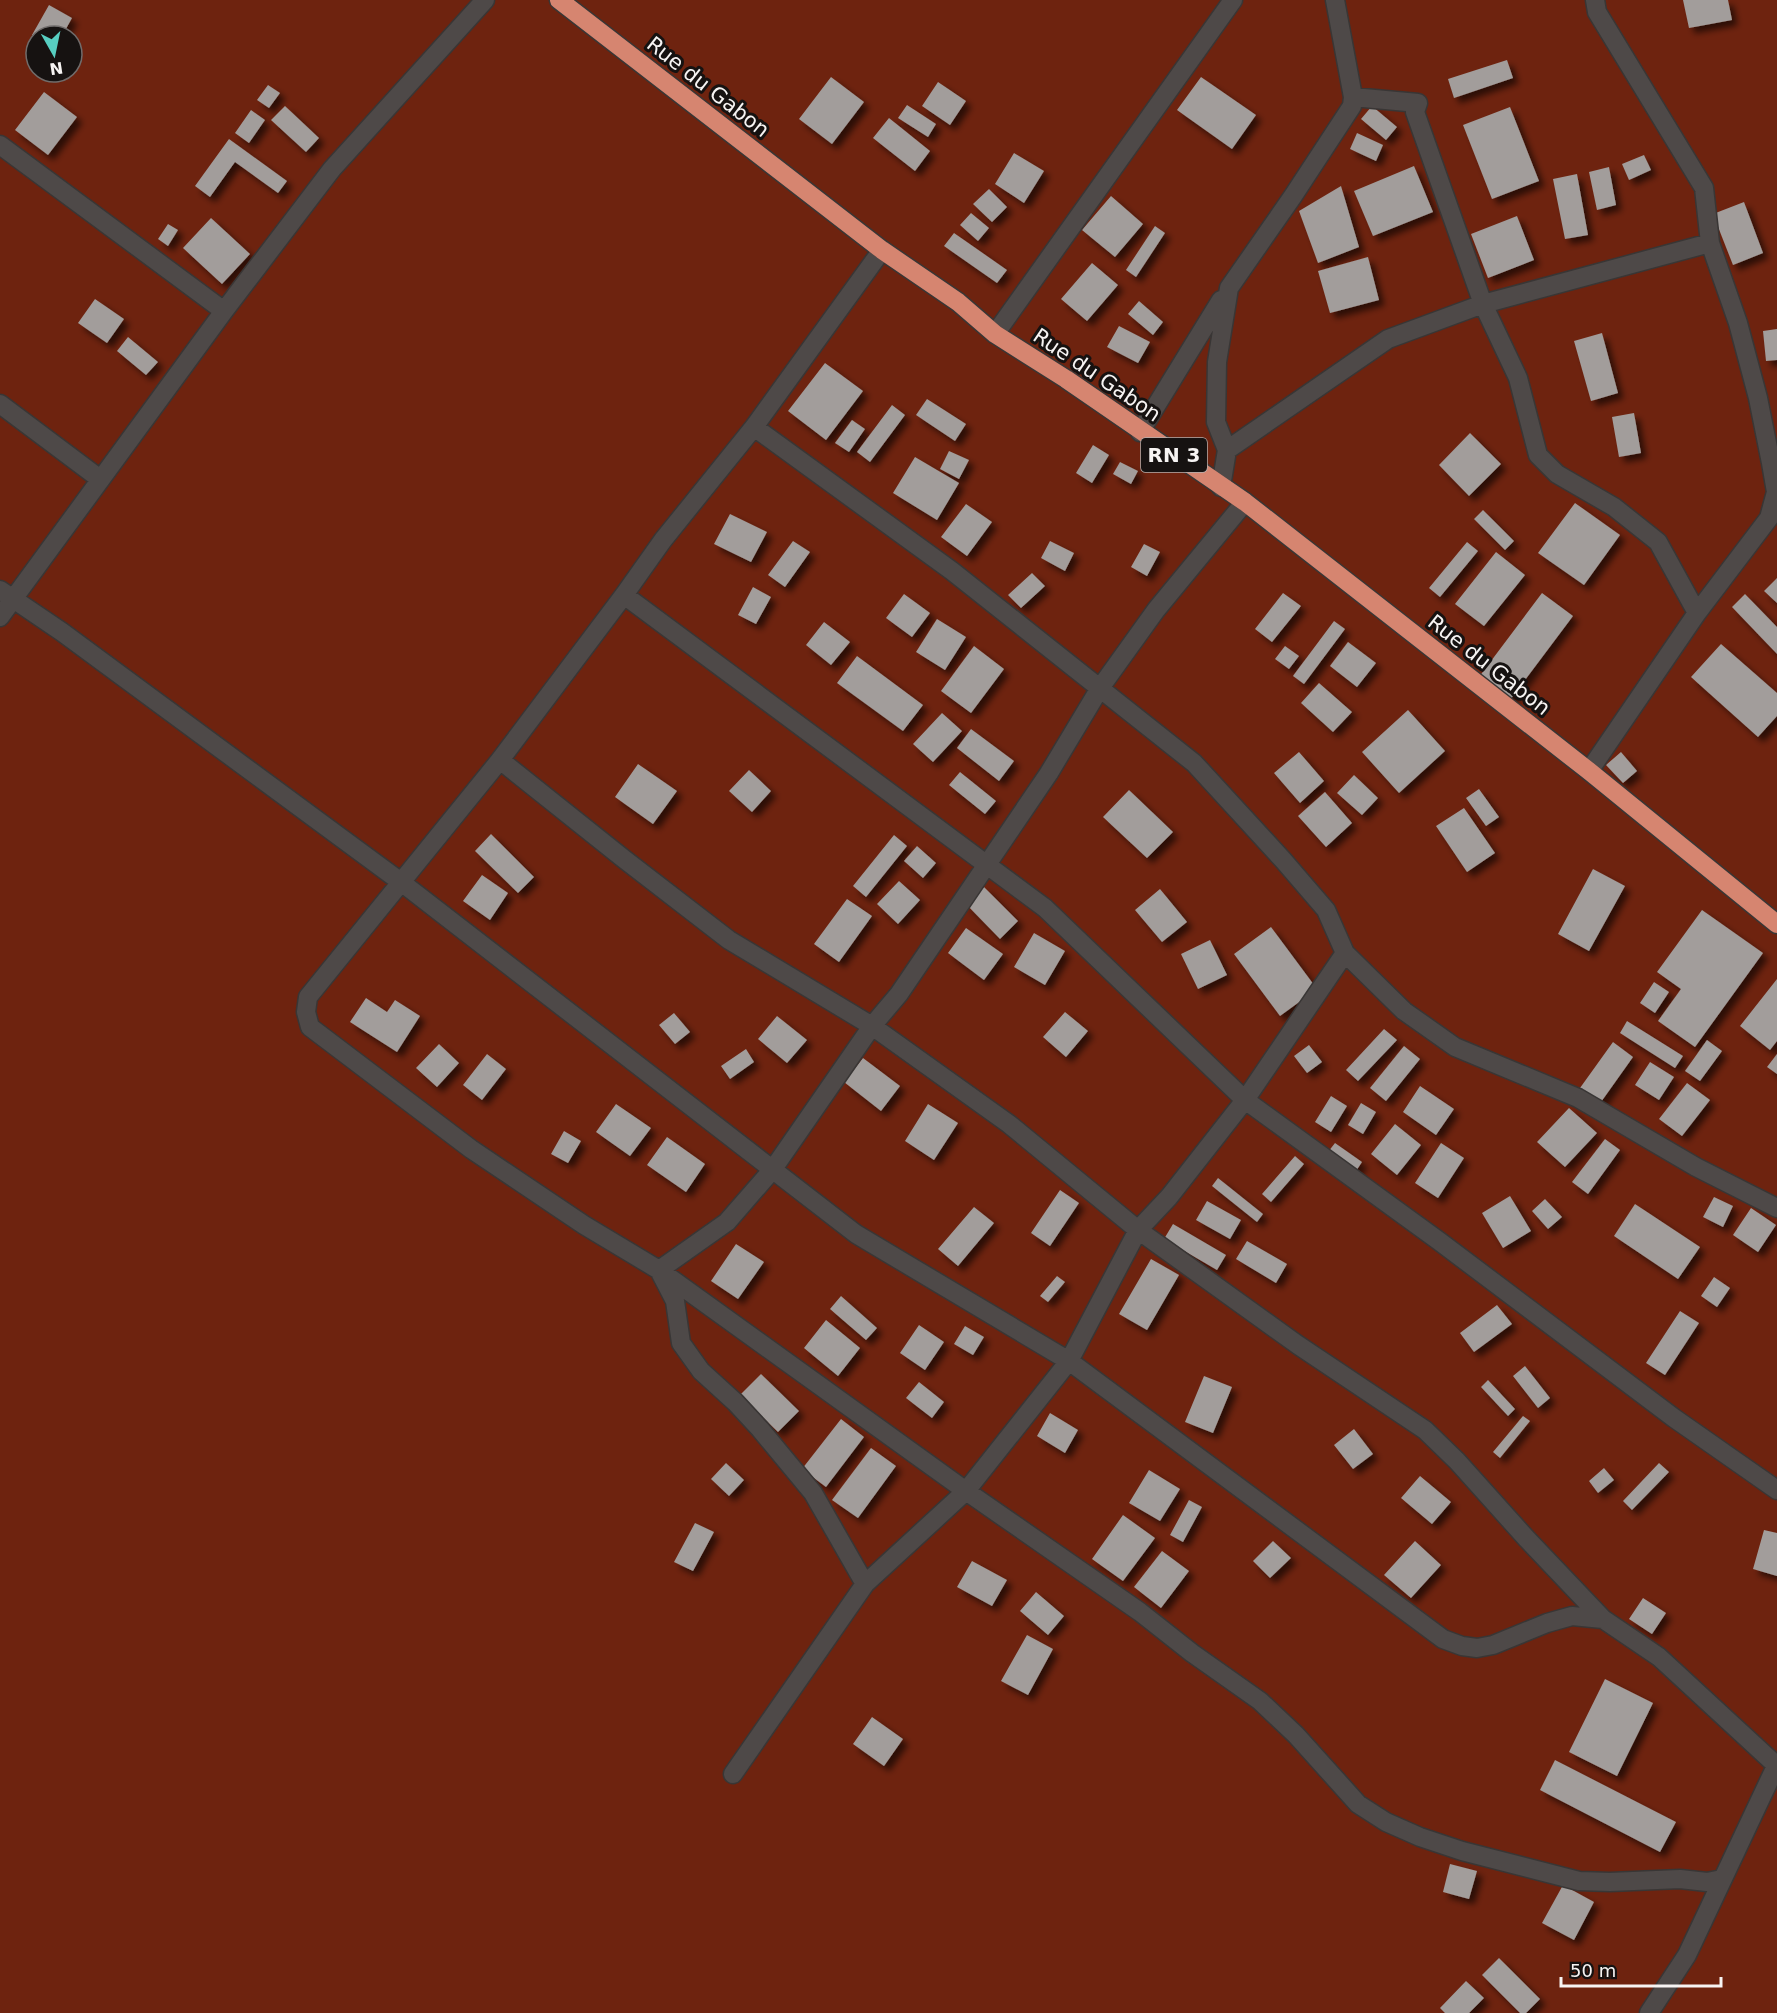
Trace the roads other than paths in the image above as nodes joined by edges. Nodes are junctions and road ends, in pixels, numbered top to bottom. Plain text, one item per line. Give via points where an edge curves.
1 (485, 0) edge
2 (559, 0) edge
3 (1233, 0) edge
4 (1335, 0) edge
5 (1595, 0) edge
6 (1353, 97) junction
7 (0, 145) edge
8 (1710, 243) junction
9 (882, 250) junction
10 (1229, 288) junction
11 (1484, 304) junction
12 (224, 311) junction
13 (995, 334) junction
14 (0, 404) edge
15 (754, 427) junction
16 (1140, 432) junction
17 (1227, 450) junction
18 (100, 479) junction
19 (1221, 486) junction
20 (1245, 502) junction
21 (6, 595) edge
22 (624, 595) junction
23 (1697, 614) junction
24 (0, 617) edge
25 (1100, 688) junction
26 (500, 760) junction
27 (1589, 771) junction
28 (986, 864) junction
29 (400, 882) junction
30 (1777, 924) edge
31 (1345, 953) junction
32 (872, 1026) junction
33 (1245, 1100) junction
34 (773, 1169) junction
35 (1777, 1208) edge
36 (1138, 1230) junction
37 (659, 1270) junction
38 (1069, 1361) junction
39 (1777, 1490) edge
40 (966, 1491) junction
41 (865, 1584) junction
42 (1603, 1619) junction
43 (1777, 1764) edge
44 (733, 1774) dead end
45 (1722, 1878) junction
46 (1649, 2013) edge

1 - 12 street via 332,169
2 - 9 highway, Rue du Gabon / RN 3
3 - 13 street
4 - 6 street
5 - 8 street via 1597,12 1704,188
6 - 10 street via 1348,114
6 - 11 street via 1418,103 1415,112
7 - 12 street
8 - 11 street
8 - 23 street via 1738,323 1776,492 1769,518
9 - 13 highway, Rue du Gabon / RN 3 via 958,302
9 - 15 street
10 - 16 street
10 - 17 street via 1216,362 1216,422
11 - 17 street via 1388,339
11 - 23 street via 1518,378 1538,455 1557,474 1614,507 1658,542
12 - 18 street
13 - 16 highway, Rue du Gabon / RN 3
14 - 18 street
15 - 22 street
15 - 25 street via 952,571
16 - 19 highway, Rue du Gabon / RN 3
17 - 19 street
18 - 21 street
19 - 20 highway, Rue du Gabon / RN 3
20 - 25 street via 1156,610
20 - 27 highway, Rue du Gabon / RN 3
21 - 24 street
21 - 29 street via 62,632
22 - 26 street
22 - 28 street
23 - 27 street
25 - 28 street via 1049,773
25 - 31 street via 1194,763 1326,910
26 - 29 street
26 - 32 street via 729,940
27 - 30 highway, Rue du Gabon / RN 3
28 - 32 street via 899,994
28 - 33 street via 1045,908
29 - 34 street
29 - 37 street via 309,997 306,1012 310,1027 471,1149
31 - 33 street
31 - 35 street via 1404,1011 1455,1047 1578,1098 1696,1167
32 - 34 street
32 - 36 street via 1009,1124
33 - 36 street
33 - 39 street
34 - 37 street via 727,1222
34 - 38 street via 856,1234
36 - 38 street
36 - 42 street via 1425,1430
37 - 40 street
37 - 41 street via 675,1301 681,1343 701,1371 760,1429 813,1493
38 - 40 street
38 - 42 street via 1443,1639 1477,1648 1572,1616
40 - 41 street
40 - 45 street via 1260,1701 1359,1804 1386,1822 1462,1851 1579,1881 1707,1882
41 - 44 street
42 - 43 street via 1659,1657
43 - 45 street
45 - 46 street via 1687,1955

